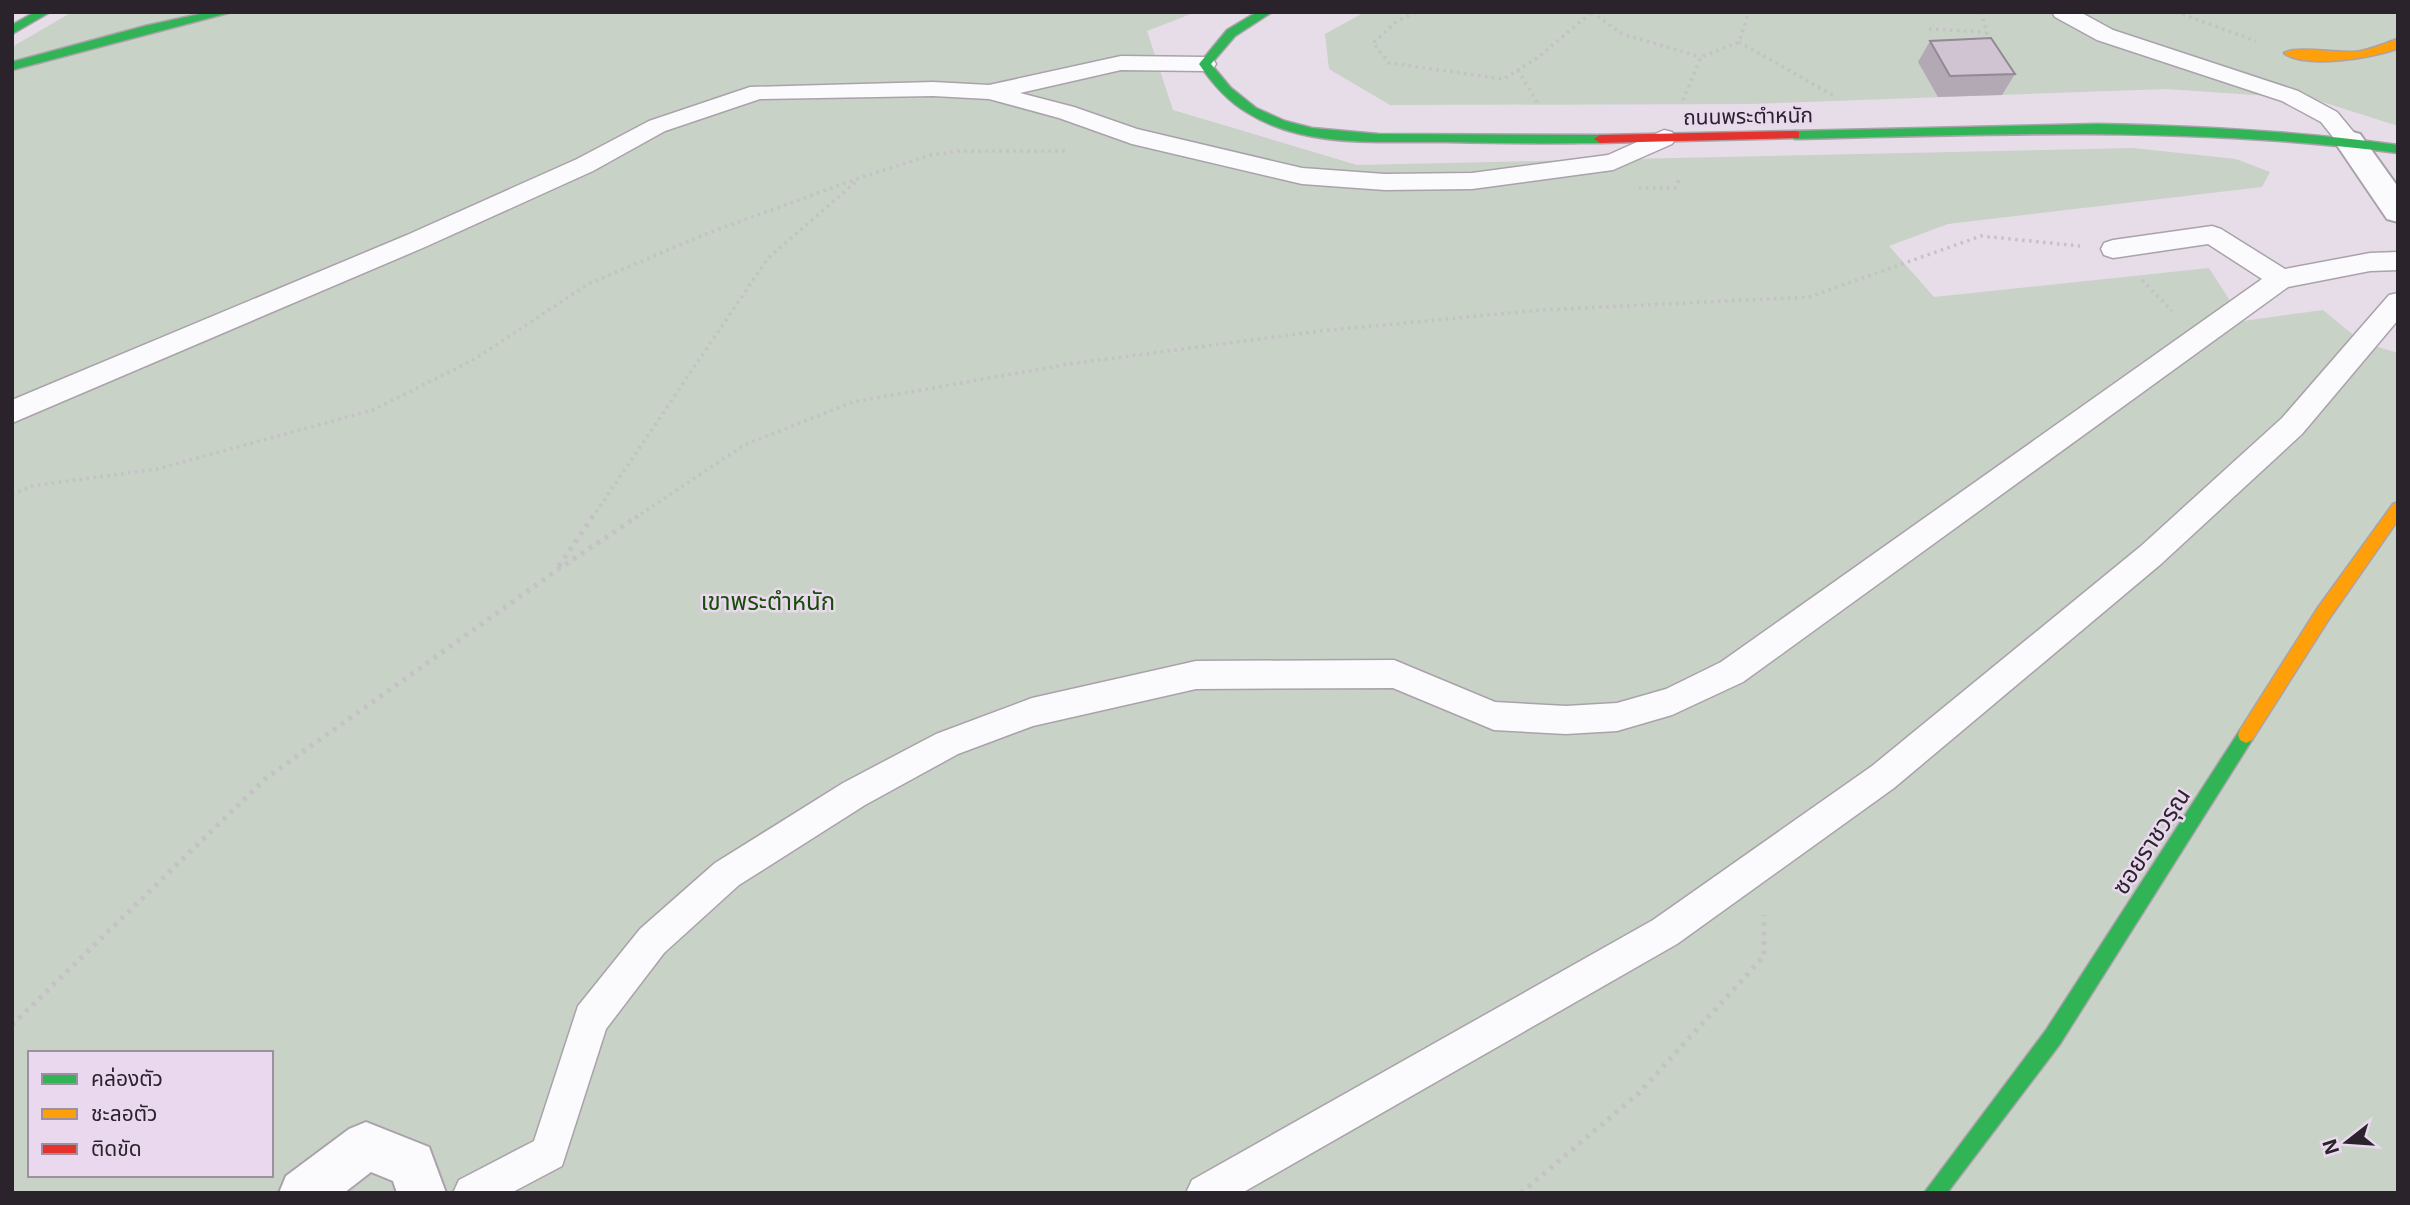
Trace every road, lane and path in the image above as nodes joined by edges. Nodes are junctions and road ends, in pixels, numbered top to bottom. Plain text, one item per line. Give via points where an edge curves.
1 (44, 12) edge
2 (226, 12) edge
3 (1266, 12) edge
4 (1415, 12) edge
5 (1592, 12) edge
6 (1749, 12) edge
7 (1981, 12) edge
8 (2063, 12) edge
9 (2176, 12) edge
10 (1929, 29) dead end
11 (12, 30) edge
12 (1986, 32) junction
13 (1989, 41) edge
14 (1739, 42) junction
15 (2398, 43) edge
16 (2290, 52) joint
17 (1701, 57) junction
18 (1205, 64) junction
19 (12, 66) edge
20 (1799, 74) dead end
21 (989, 92) junction
22 (1682, 103) dead end
23 (1664, 138) junction
24 (2349, 142) junction
25 (2398, 149) edge
26 (1070, 151) dead end
27 (862, 177) junction
28 (1679, 180) dead end
29 (1633, 188) dead end
30 (2398, 211) edge
31 (2113, 249) joint
32 (2398, 261) edge
33 (2139, 276) dead end
34 (2281, 279) junction
35 (2398, 302) edge
36 (2199, 340) junction
37 (12, 412) edge
38 (12, 495) edge
39 (2398, 508) edge
40 (557, 570) junction
41 (1764, 861) junction
42 (12, 1025) edge
43 (303, 1193) edge
44 (422, 1193) edge
45 (472, 1193) edge
46 (1205, 1193) edge
47 (1521, 1193) edge
48 (1934, 1193) edge

1 - 11 street
2 - 19 street
3 - 18 street via 1218,42
4 - 5 path via 1373,43 1389,63 1504,79
5 - 17 path via 1622,34
6 - 14 path
7 - 12 path
8 - 24 lane via 2105,35 2290,96 2329,117
9 - 16 path
10 - 12 path
12 - 13 path
14 - 17 path
14 - 20 path
15 - 16 street via 2383,53 2350,59
17 - 22 path
18 - 21 lane via 1121,62
18 - 23 street, ถนนพระตำหนัก via 1226,94 1271,121 1337,137
21 - 23 lane via 1066,112 1132,136 1302,176 1385,182 1472,181 1613,162
21 - 37 lane via 758,92 657,126 416,241
23 - 24 street, ถนนพระตำหนัก via 2156,128
24 - 25 street, ถนนพระตำหนัก
24 - 30 street
26 - 27 path via 959,151
27 - 38 path via 708,233 588,284 475,359 373,410 157,469 31,486
27 - 40 path via 768,258
28 - 29 path via 1675,188
31 - 34 lane via 2212,235
31 - 40 path via 1981,236 1809,296 1541,310 1320,331 1069,364 853,402 744,445
32 - 34 lane
33 - 36 path
34 - 36 lane
35 - 41 lane via 2292,426 2151,555 1883,777
36 - 45 lane via 1732,672 1672,701 1617,717 1566,720 1494,716 1394,674 1196,675 1032,712 947,744 854,793 727,874 652,941 591,1019 549,1153
39 - 48 street, ซอยราชวรุณ via 2323,614 2053,1037
40 - 42 path via 265,779
41 - 46 lane via 1665,932
41 - 47 path via 1764,956 1639,1093
43 - 44 street via 366,1146 412,1164

